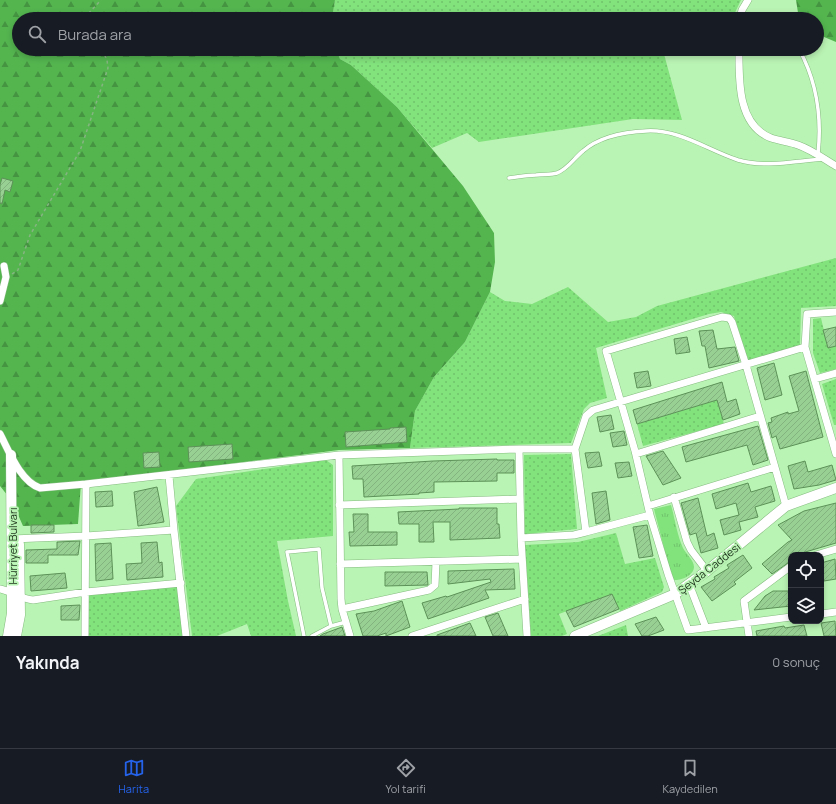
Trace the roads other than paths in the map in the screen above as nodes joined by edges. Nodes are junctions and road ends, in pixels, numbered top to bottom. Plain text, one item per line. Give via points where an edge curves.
1 (748, 0) edge
2 (742, 12) edge
3 (739, 56) edge
4 (803, 56) edge
5 (821, 157) junction
6 (836, 166) edge
7 (509, 178) dead end
8 (4, 266) dead end
9 (0, 301) edge
10 (836, 312) edge
11 (806, 347) junction
12 (746, 365) junction
13 (836, 373) edge
14 (815, 379) junction
15 (620, 402) junction
16 (760, 416) junction
17 (833, 430) edge
18 (0, 434) edge
19 (519, 449) junction
20 (575, 449) junction
21 (636, 454) junction
22 (836, 454) edge
23 (10, 455) junction
24 (339, 455) junction
25 (18, 467) junction
26 (775, 467) junction
27 (169, 476) junction
28 (86, 484) junction
29 (836, 488) edge
30 (674, 497) junction
31 (520, 499) junction
32 (339, 505) junction
33 (648, 506) junction
34 (786, 506) junction
35 (650, 515) junction
36 (174, 530) junction
37 (586, 532) junction
38 (86, 536) junction
39 (521, 538) junction
40 (15, 539) junction
41 (836, 549) edge
42 (824, 553) edge
43 (522, 559) junction
44 (436, 562) junction
45 (340, 564) junction
46 (788, 568) edge
47 (707, 571) junction
48 (181, 583) junction
49 (689, 584) junction
50 (0, 589) edge
51 (86, 592) junction
52 (16, 594) junction
53 (675, 594) junction
54 (525, 599) junction
55 (342, 609) junction
56 (836, 612) edge
57 (824, 614) edge
58 (788, 617) edge
59 (346, 622) junction
60 (747, 623) junction
61 (331, 626) junction
62 (706, 628) junction
63 (8, 636) edge
64 (16, 636) edge
65 (85, 636) edge
66 (186, 636) edge
67 (304, 636) edge
68 (312, 636) edge
69 (350, 636) edge
70 (412, 636) edge
71 (527, 636) edge
72 (575, 636) edge
73 (749, 636) edge

1 - 2 street
3 - 5 street via 743,105 751,122 770,138 798,145
4 - 5 lane via 816,96
5 - 6 street
5 - 7 lane via 766,164 750,162 738,160 681,136 646,131 604,139 589,146 556,173
8 - 9 street via 6,277
10 - 11 street via 807,314
11 - 12 street
11 - 14 street
12 - 15 street
12 - 15 street via 732,322 725,317 606,351
12 - 16 street
13 - 14 street
14 - 17 street
15 - 20 street via 588,412
15 - 21 street
16 - 21 street
16 - 26 street
17 - 22 street
18 - 23 street
19 - 20 street
19 - 24 street
19 - 31 street
20 - 37 street
21 - 33 street
23 - 25 street
23 - 40 main road, Hürriyet Bulvarı
24 - 27 street
24 - 32 street
25 - 28 street via 30,484 40,488
25 - 40 main road, Hürriyet Bulvarı
26 - 30 street
26 - 34 street
27 - 28 street
27 - 36 street
28 - 38 street
29 - 34 main road, Şeyda Caddesi
30 - 33 street
30 - 47 street via 687,542
31 - 32 street
31 - 39 street
32 - 45 street
33 - 35 street
34 - 47 main road, Şeyda Caddesi
35 - 37 street
35 - 53 street
36 - 38 street
36 - 48 street
37 - 39 street
38 - 40 street
38 - 51 street
39 - 43 street
40 - 52 main road, Hürriyet Bulvarı
41 - 42 street
43 - 44 street
43 - 54 street
44 - 45 street
44 - 55 street via 435,585 429,590
45 - 55 street
46 - 60 street via 744,601
47 - 49 main road, Şeyda Caddesi
48 - 51 street
48 - 66 street
49 - 53 main road, Şeyda Caddesi
49 - 62 street
50 - 52 street
51 - 52 street via 33,600
51 - 65 street
52 - 63 main road, Hürriyet Bulvarı
52 - 64 main road, Hürriyet Bulvarı via 20,615
53 - 62 street via 688,630
53 - 72 main road, Şeyda Caddesi
54 - 70 street
54 - 71 street
55 - 59 street
56 - 57 street
58 - 60 street
59 - 61 lane
59 - 69 street
60 - 62 street
60 - 73 street
61 - 67 lane via 322,588 318,549 287,552
61 - 68 lane

